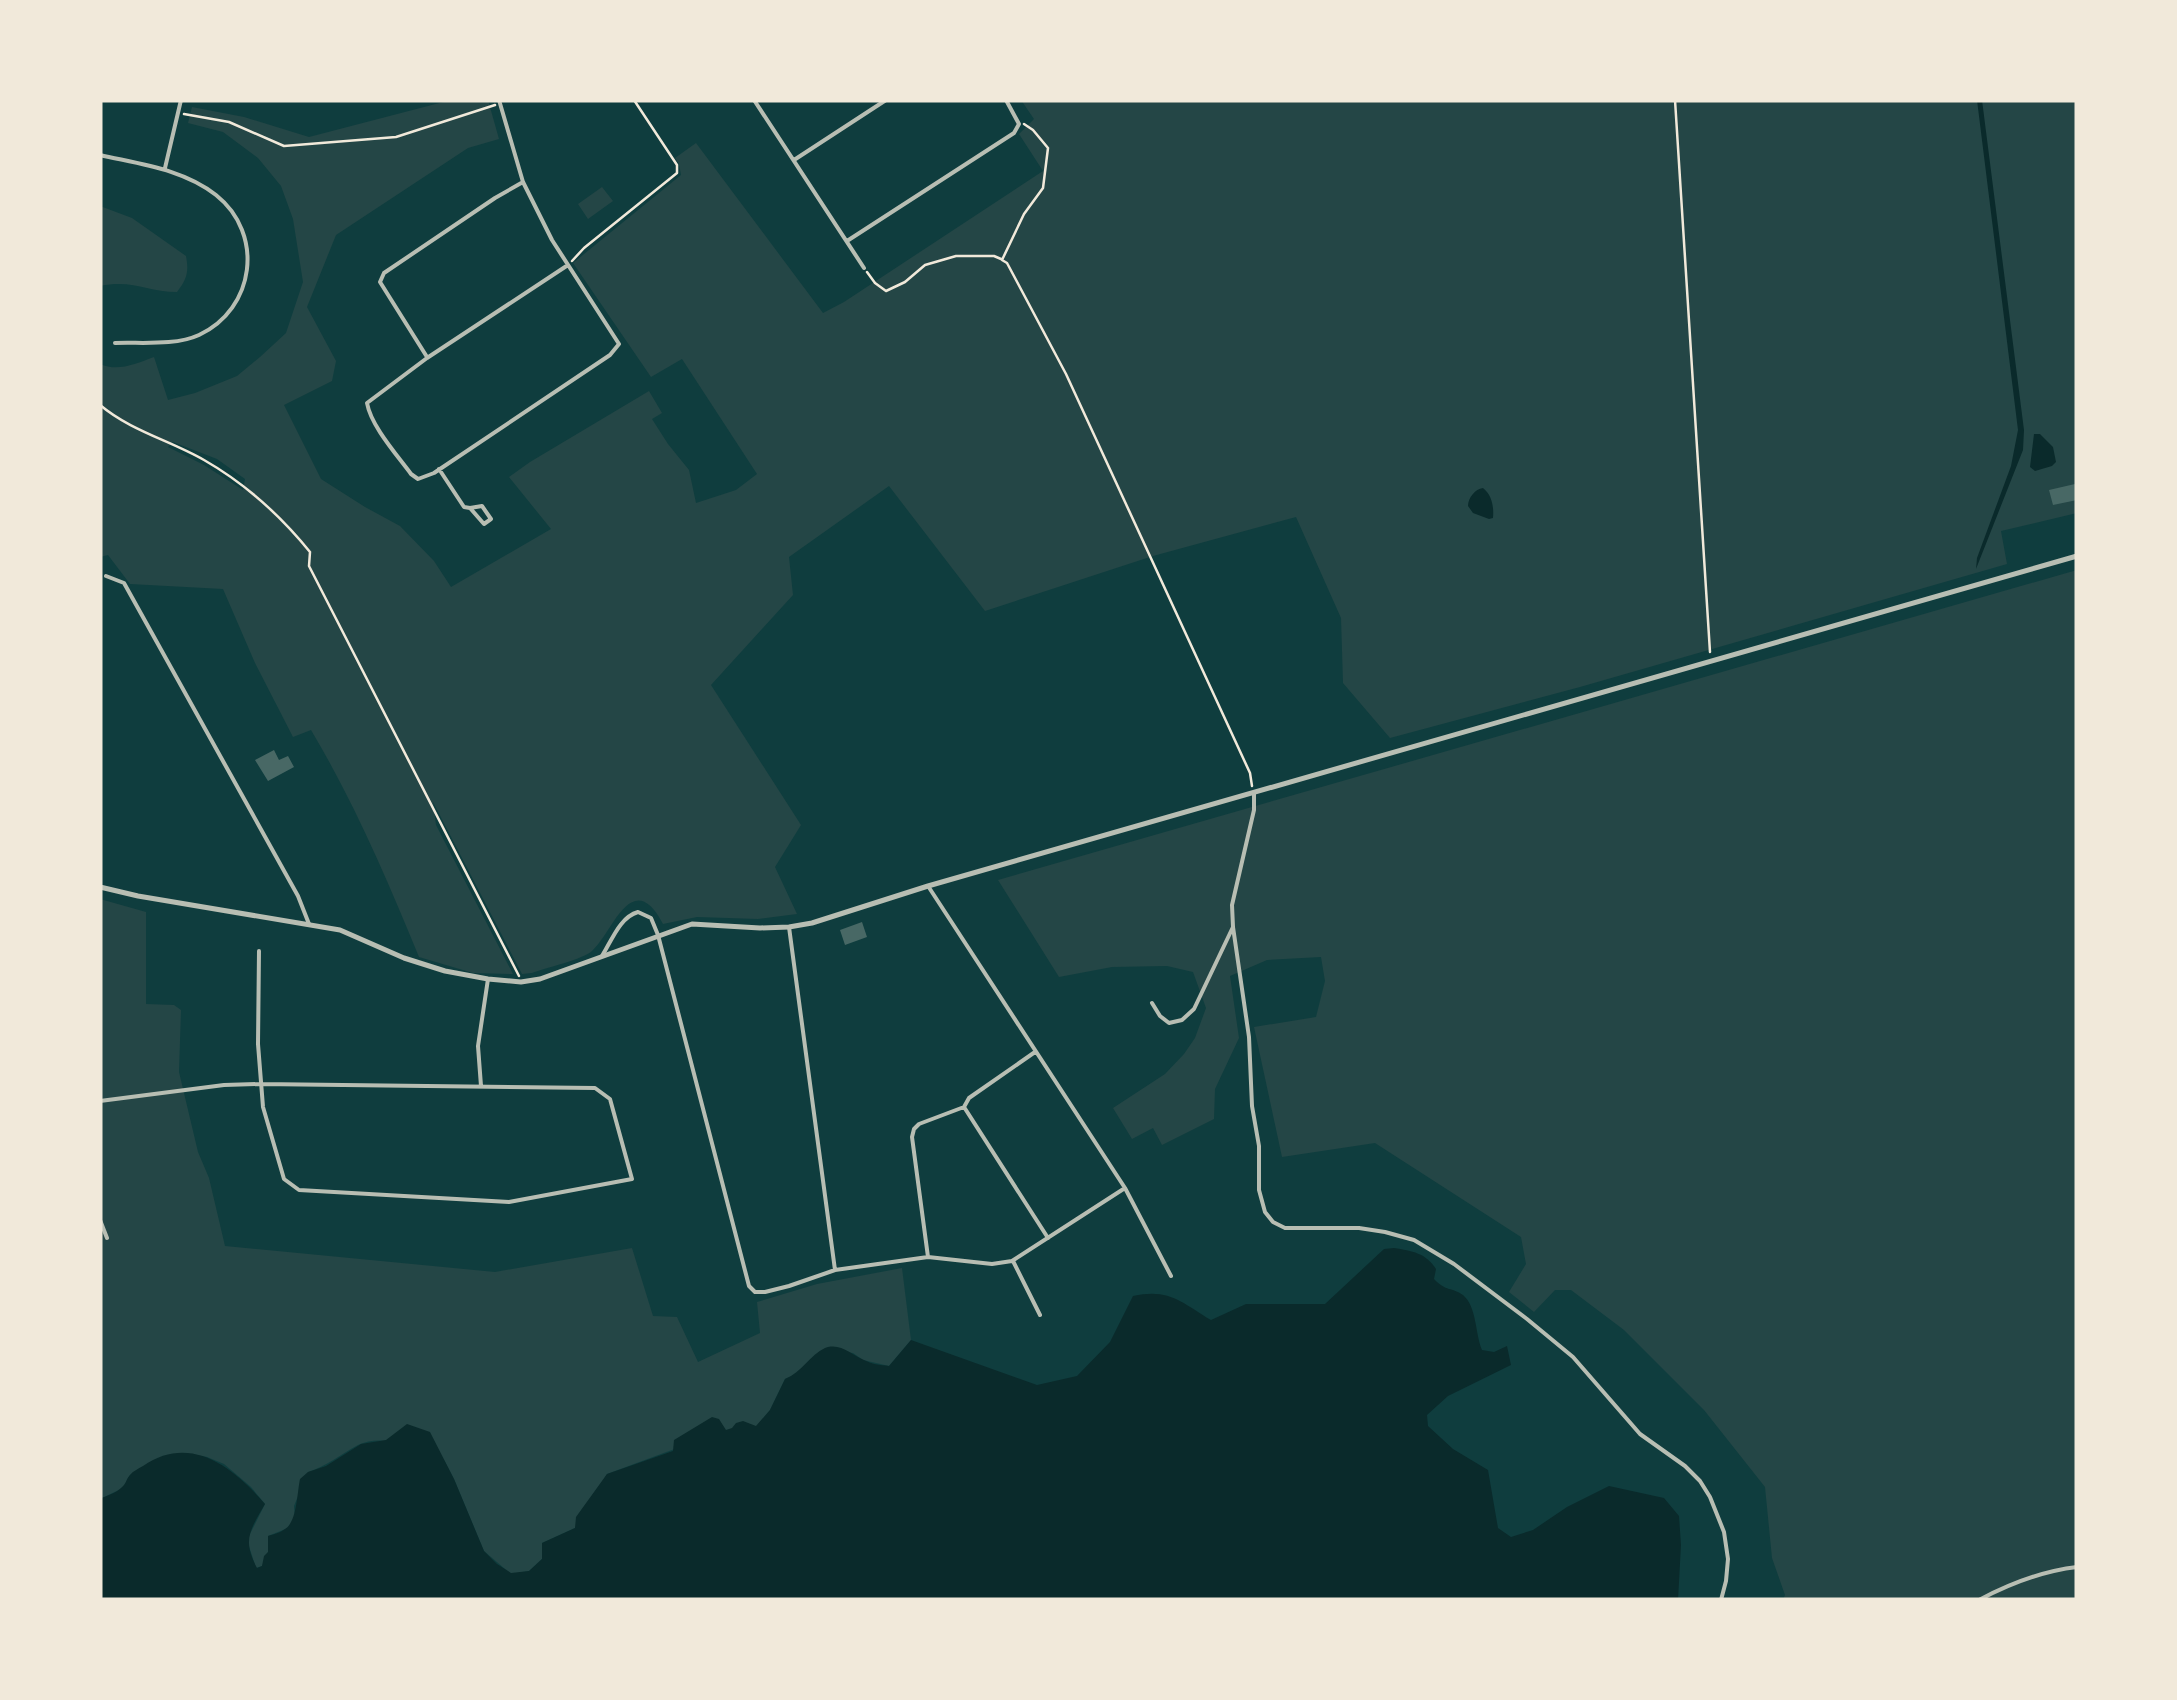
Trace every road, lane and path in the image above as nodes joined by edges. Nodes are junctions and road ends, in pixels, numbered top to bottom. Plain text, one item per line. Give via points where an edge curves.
1 (181, 100) edge
2 (634, 100) edge
3 (754, 100) edge
4 (886, 100) edge
5 (1006, 100) edge
6 (1675, 100) edge
7 (499, 101) edge
8 (178, 114) junction
9 (1018, 118) junction
10 (100, 155) edge
11 (794, 160) junction
12 (164, 170) junction
13 (523, 182) junction
14 (846, 241) junction
15 (1002, 260) junction
16 (568, 265) junction
17 (864, 268) joint
18 (115, 343) dead end
19 (428, 358) junction
20 (100, 405) edge
21 (439, 469) junction
22 (470, 508) dead end
23 (2077, 556) edge
24 (106, 576) dead end
25 (1711, 661) junction
26 (1254, 793) junction
27 (928, 886) junction
28 (100, 887) edge
29 (310, 924) junction
30 (789, 927) junction
31 (1233, 927) junction
32 (658, 935) junction
33 (259, 951) dead end
34 (602, 957) junction
35 (488, 980) junction
36 (522, 982) junction
37 (1152, 1003) dead end
38 (1036, 1051) junction
39 (260, 1084) junction
40 (481, 1086) junction
41 (100, 1101) edge
42 (964, 1107) junction
43 (1124, 1188) junction
44 (100, 1220) edge
45 (106, 1238) dead end
46 (1049, 1238) junction
47 (928, 1257) junction
48 (1013, 1260) junction
49 (835, 1270) junction
50 (1172, 1276) dead end
51 (1040, 1315) dead end
52 (2077, 1567) edge
53 (1721, 1600) edge
54 (1979, 1600) edge

1 - 8 street
2 - 16 path via 678,172
3 - 11 street
4 - 11 street
5 - 9 street
6 - 25 path
7 - 8 path via 396,137 284,146 229,122
7 - 13 street
8 - 12 street
9 - 14 street via 1014,133
9 - 15 path via 1048,148 1046,175
10 - 12 street
11 - 14 street
12 - 18 street via 226,205 246,240 245,281 224,318 194,337
13 - 16 street
13 - 19 street via 380,278
14 - 17 street
15 - 17 path via 956,256 924,265 886,290
15 - 26 path via 1066,374
16 - 19 street
16 - 21 street via 619,344
19 - 21 street via 367,403 411,474 418,479
20 - 36 path via 240,483 286,521 310,552 310,566
21 - 22 street
23 - 25 street
24 - 29 street via 124,582
25 - 26 street
26 - 27 street
26 - 31 street
27 - 30 street
27 - 38 street
28 - 29 street
29 - 35 street
30 - 32 street via 692,924
30 - 49 street
31 - 37 street via 1188,1016 1169,1023
31 - 53 street via 1259,1190 1269,1219 1284,1228 1346,1227 1414,1240 1573,1357 1640,1434 1685,1466 1710,1497 1728,1559
32 - 34 street
32 - 34 street via 651,918 634,912
32 - 49 street via 750,1286 766,1292
33 - 39 street
34 - 36 street
35 - 36 street
35 - 40 street via 478,1046
38 - 42 street
38 - 43 street
39 - 40 street
39 - 40 street via 281,1172 298,1190 508,1202 632,1179 610,1100 595,1088
39 - 41 street
42 - 46 street
42 - 47 street via 913,1133
43 - 46 street
43 - 50 street
44 - 45 street
46 - 48 street
47 - 48 street
47 - 49 street
48 - 51 street
52 - 54 street

